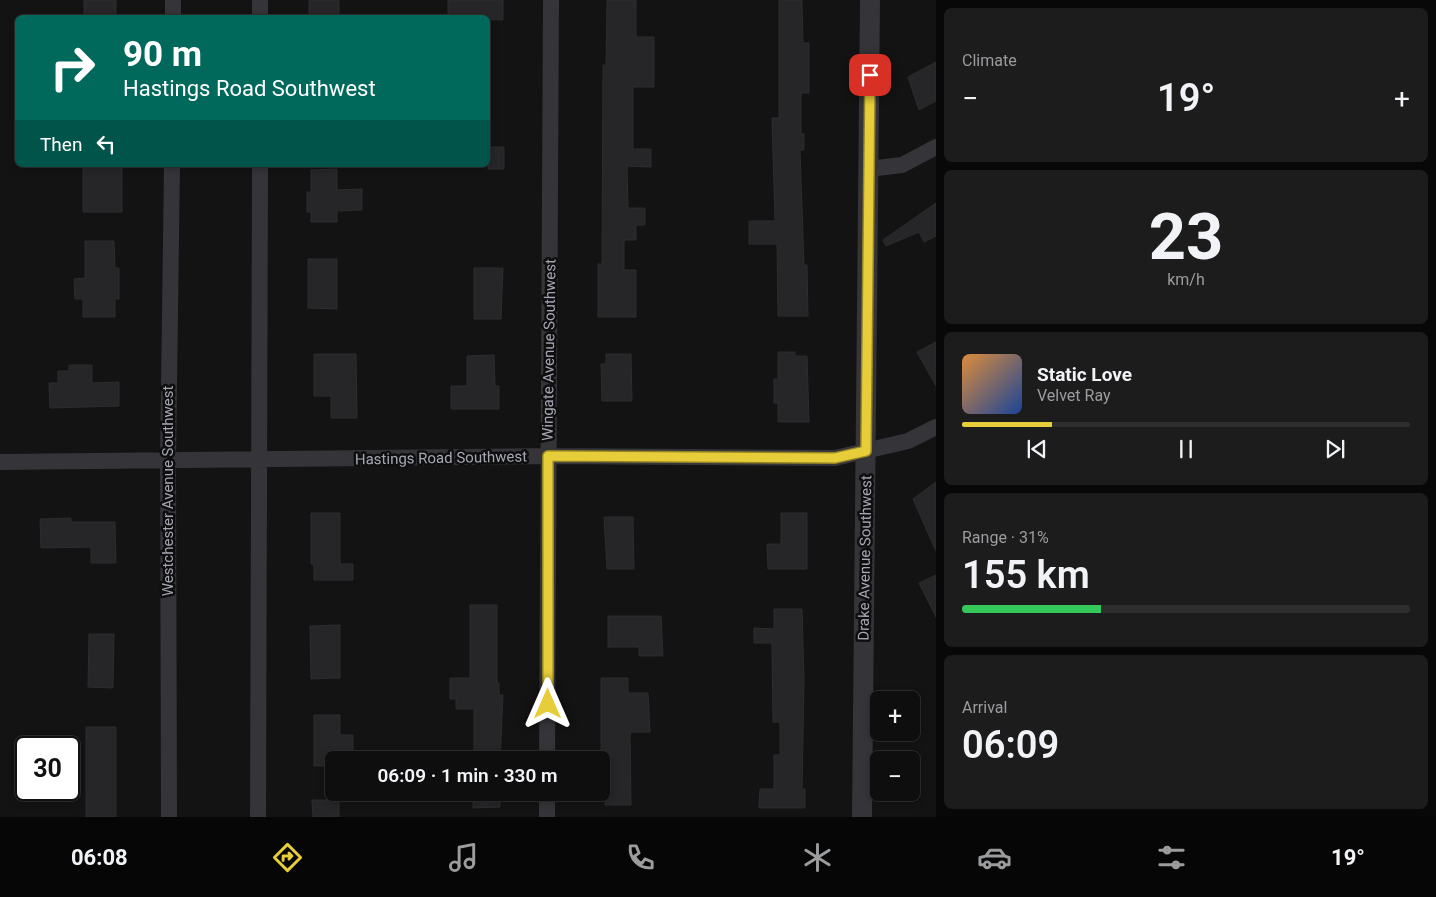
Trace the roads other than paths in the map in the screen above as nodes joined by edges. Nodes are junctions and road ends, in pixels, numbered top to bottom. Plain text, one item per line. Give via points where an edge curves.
1 (173, 0) edge
2 (260, 0) edge
3 (552, 0) edge
4 (870, 0) edge
5 (173, 15) edge
6 (260, 15) edge
7 (936, 147) edge
8 (172, 167) edge
9 (260, 167) edge
10 (868, 169) junction
11 (936, 427) edge
12 (866, 451) junction
13 (548, 456) junction
14 (260, 460) junction
15 (168, 461) junction
16 (0, 462) edge
17 (547, 751) edge
18 (547, 801) edge
19 (169, 817) edge
20 (258, 817) edge
21 (547, 817) edge
22 (862, 817) edge

1 - 5 street
2 - 6 street
3 - 13 street, Wingate Avenue Southwest
4 - 10 street, Drake Avenue Southwest
7 - 10 street via 902,165
8 - 15 street, Westchester Avenue Southwest
9 - 14 street
10 - 12 street, Drake Avenue Southwest
11 - 12 street, Hastings Road Southwest via 908,441
12 - 13 street, Hastings Road Southwest via 835,458
12 - 22 street, Drake Avenue Southwest
13 - 14 street, Hastings Road Southwest
13 - 17 street, Wingate Avenue Southwest
14 - 15 street, Hastings Road Southwest
14 - 20 street
15 - 16 street, Hastings Road Southwest
15 - 19 street, Westchester Avenue Southwest
18 - 21 street

